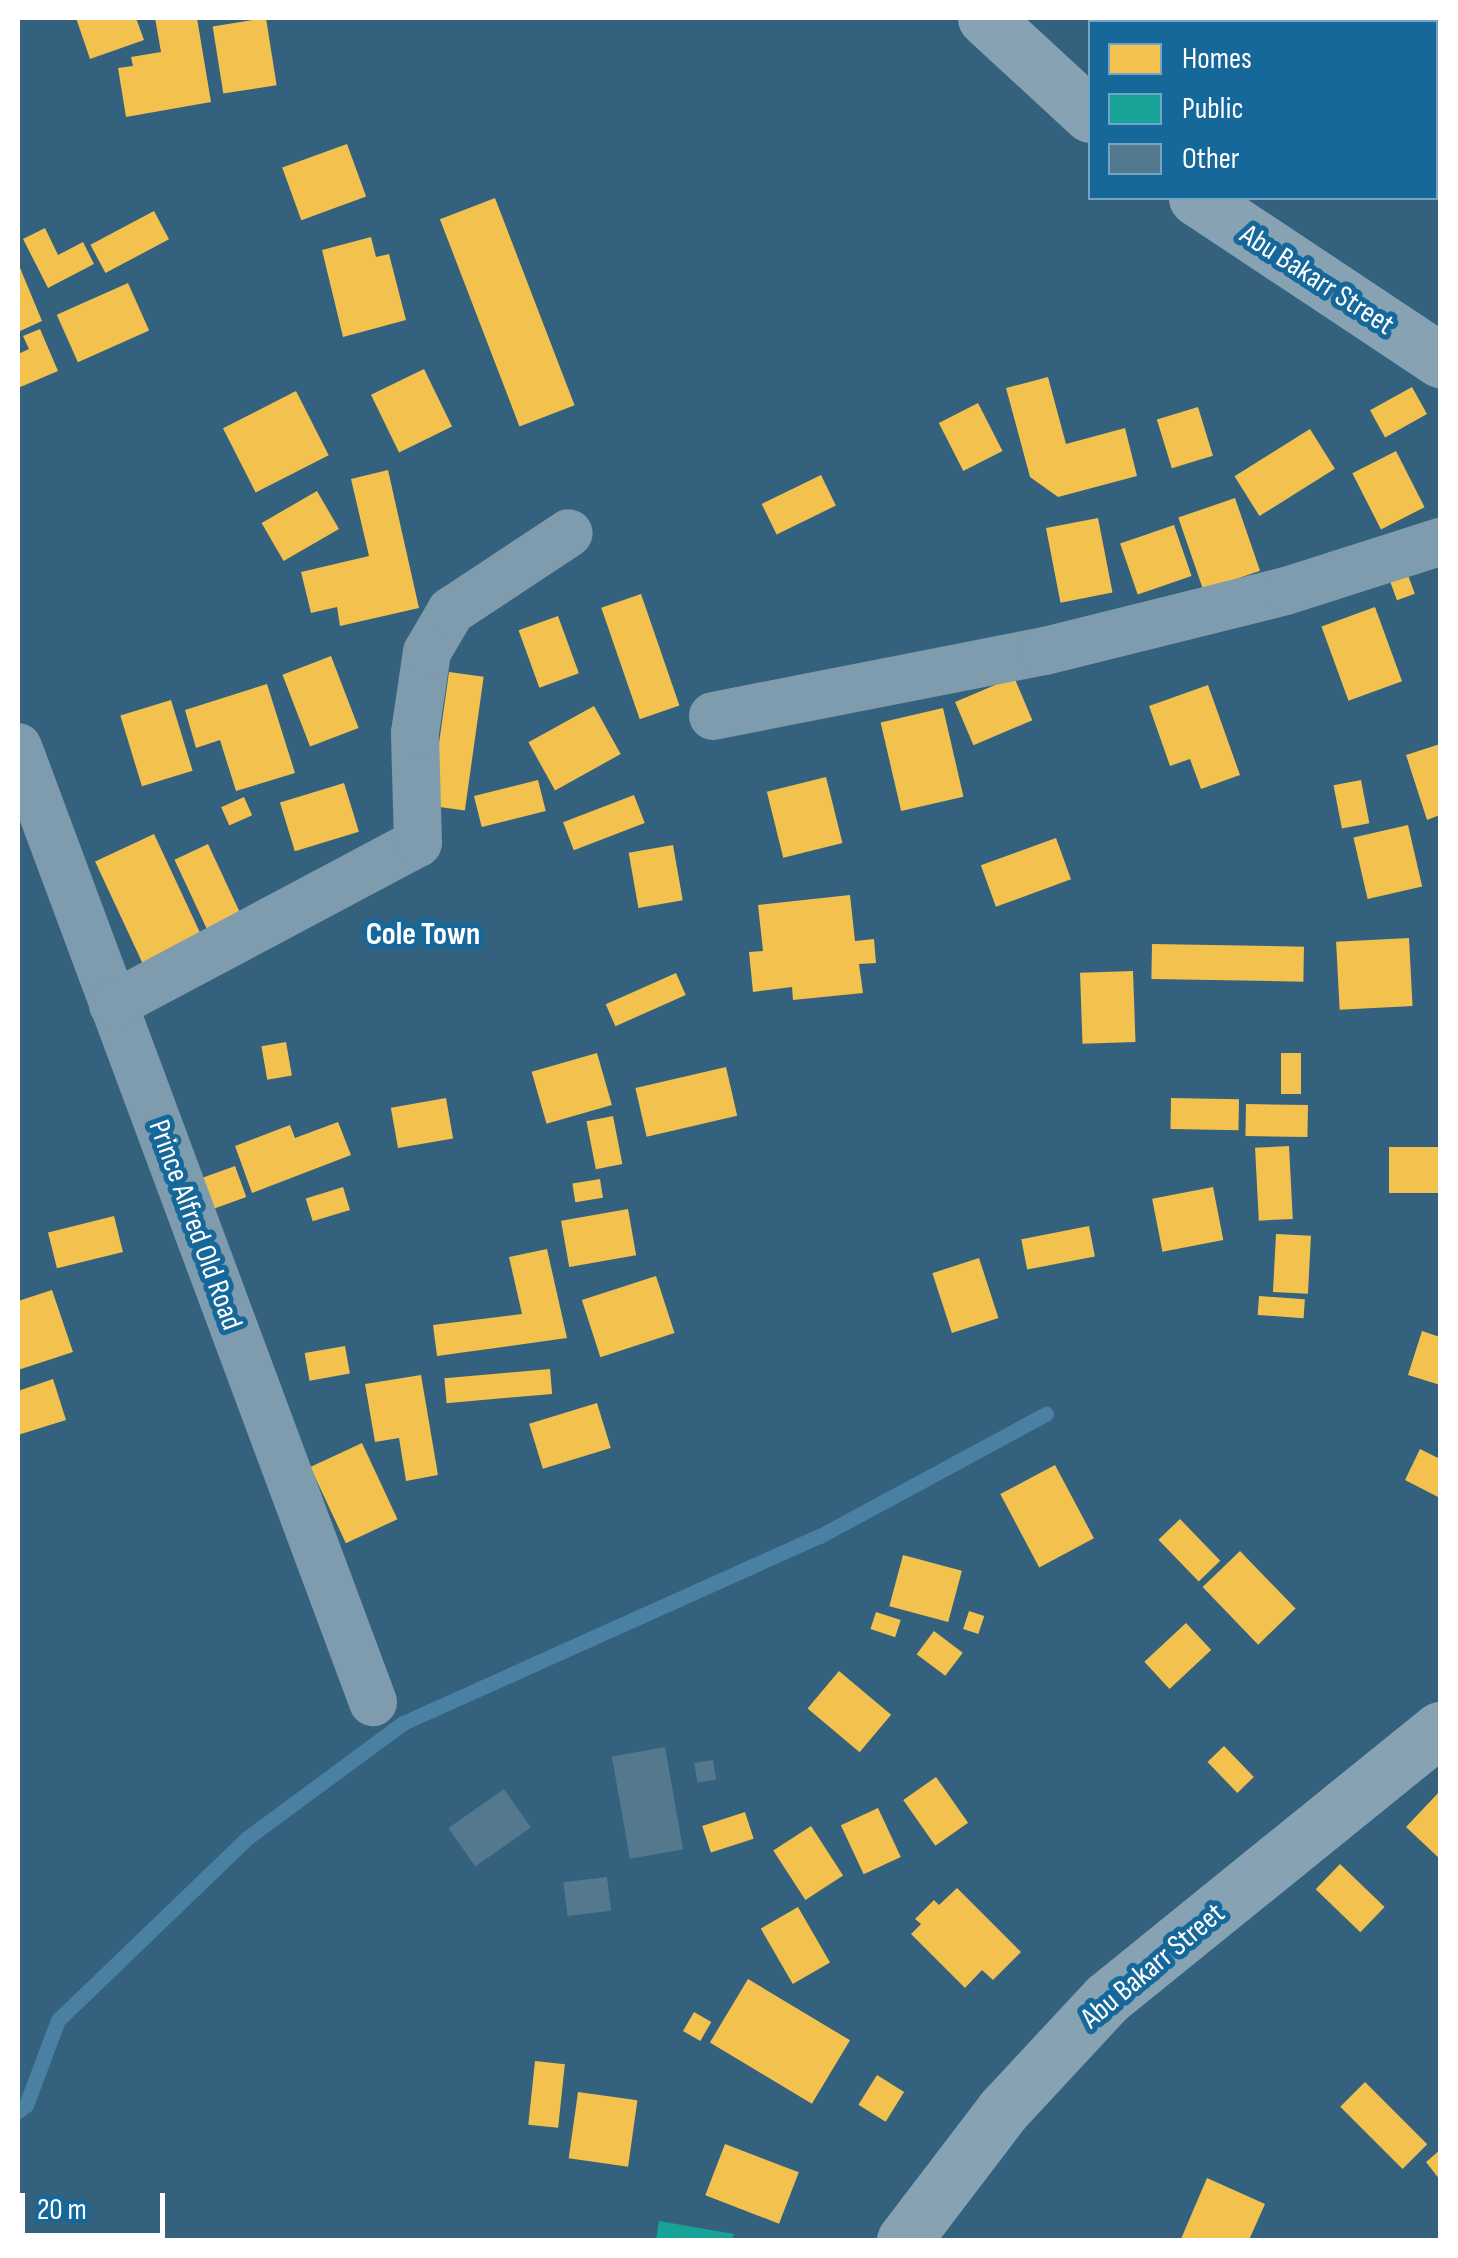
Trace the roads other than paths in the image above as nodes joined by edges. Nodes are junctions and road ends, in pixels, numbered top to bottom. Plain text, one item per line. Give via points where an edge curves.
1 (984, 18) edge
2 (1088, 113) edge
3 (1199, 200) edge
4 (1440, 360) edge
5 (568, 533) dead end
6 (1440, 542) edge
7 (713, 716) dead end
8 (18, 747) edge
9 (113, 1005) junction
10 (374, 1702) dead end
11 (1440, 1728) edge
12 (904, 2240) edge

1 - 2 street
3 - 4 street, Abu Bakarr Street
5 - 9 street via 451,611 427,652 415,734 418,842
6 - 7 street via 1286,590 1045,651
8 - 9 street, Prince Alfred Old Road
9 - 10 street, Prince Alfred Old Road
11 - 12 street, Abu Bakarr Street via 1106,1999 1003,2110

